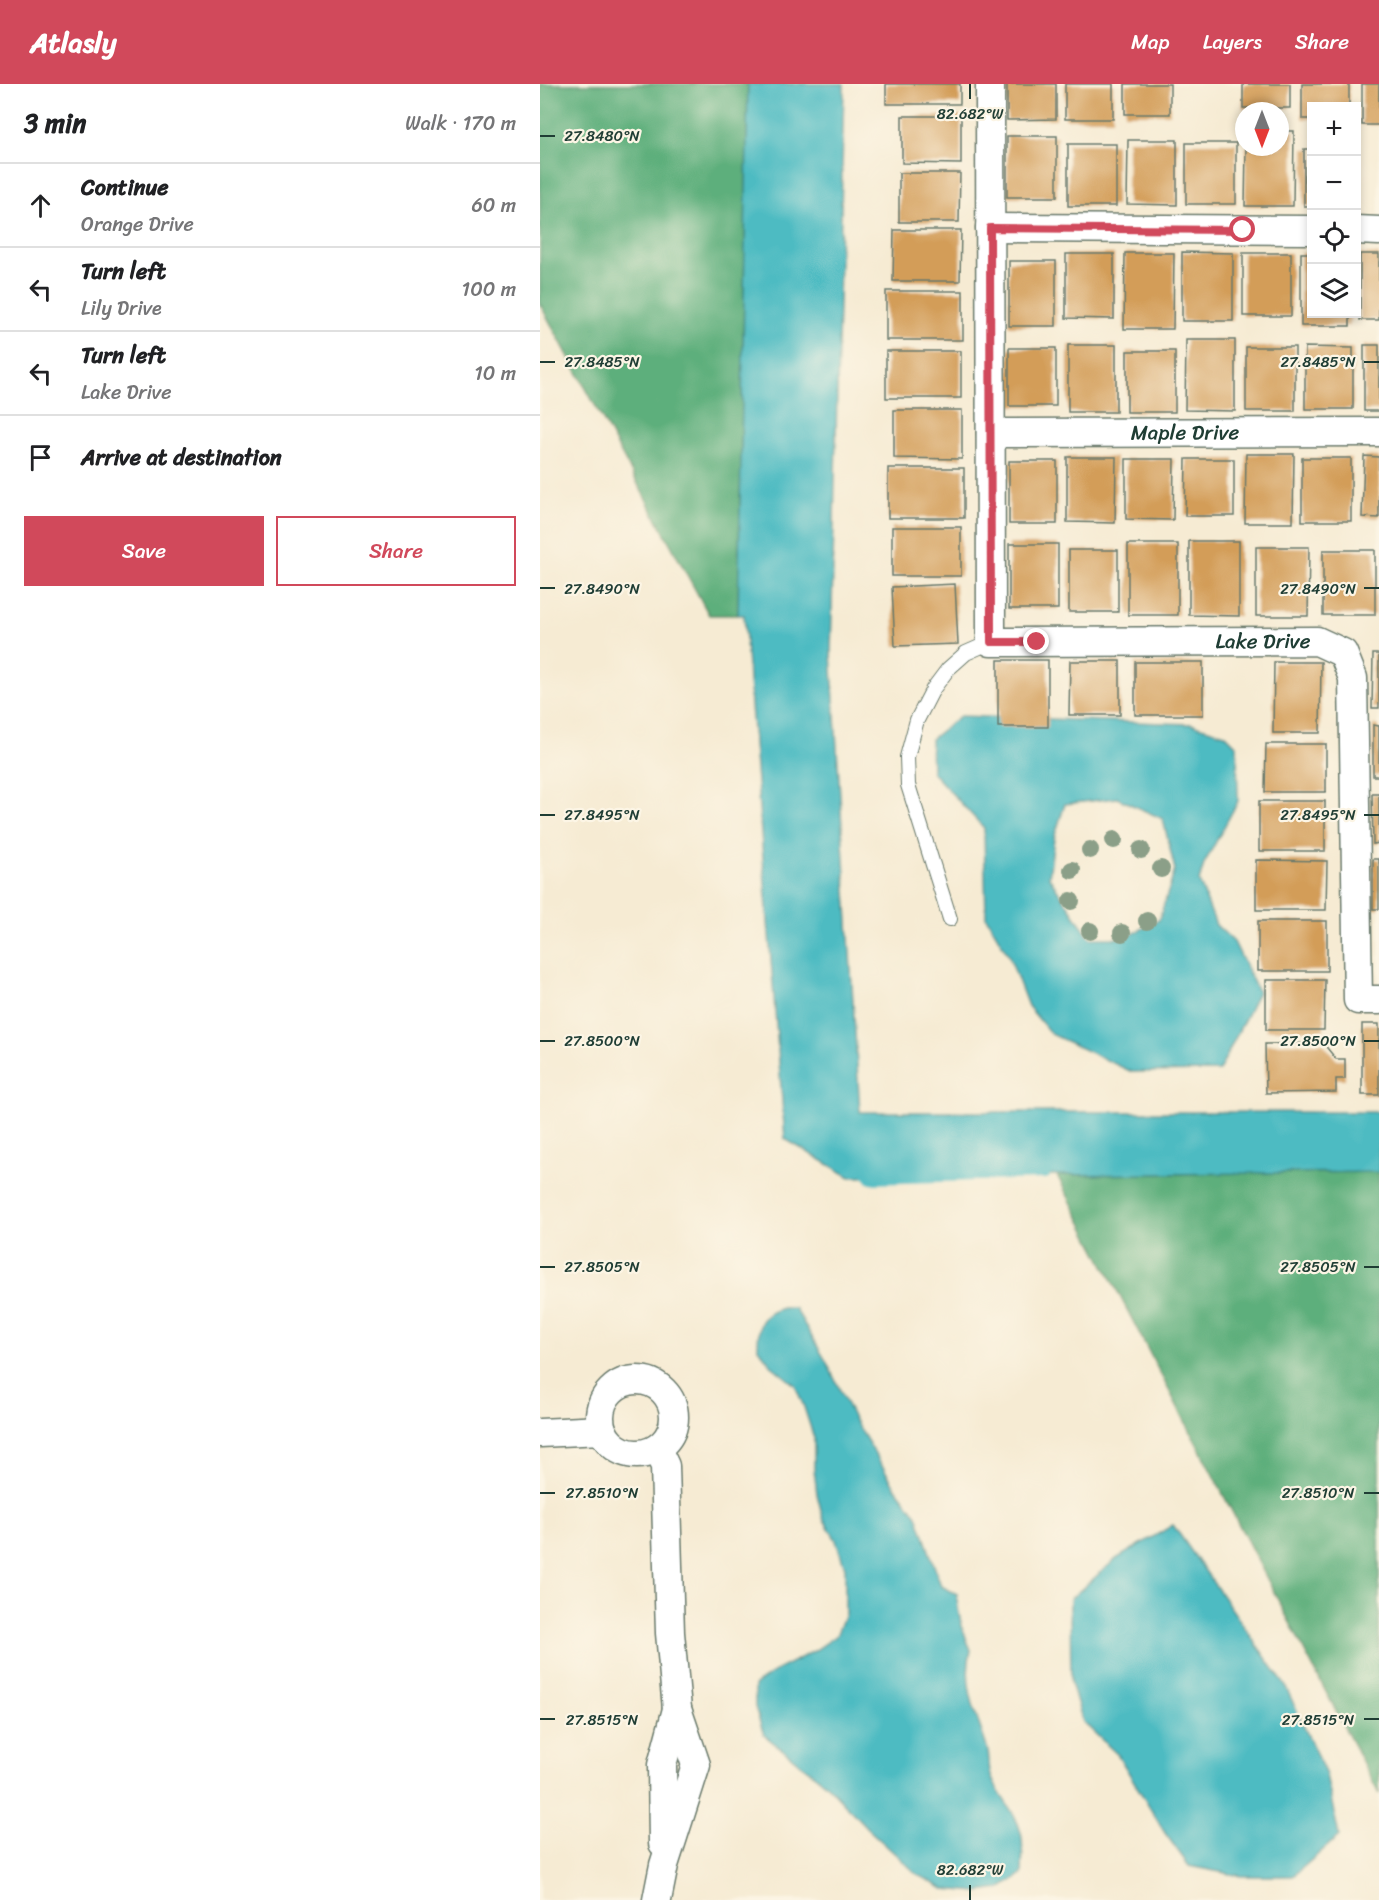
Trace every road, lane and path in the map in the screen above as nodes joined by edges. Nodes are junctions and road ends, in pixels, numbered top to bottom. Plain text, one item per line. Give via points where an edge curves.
1 (990, 84) edge
2 (990, 228) junction
3 (1307, 230) edge
4 (1361, 230) edge
5 (1379, 231) edge
6 (1379, 432) edge
7 (990, 433) junction
8 (991, 642) junction
9 (950, 919) dead end
10 (1379, 999) edge
11 (602, 1430) junction
12 (540, 1432) edge
13 (657, 1449) junction
14 (657, 1900) edge

1 - 2 street
2 - 3 street
2 - 7 street
4 - 5 street
6 - 7 street, Maple Drive
7 - 8 street
8 - 9 lane via 966,653 933,689 916,720 907,757 908,785
8 - 10 street, Lake Drive via 1317,641 1343,653 1353,678 1358,1000
11 - 12 street
11 - 13 street via 607,1440 625,1453 636,1455
11 - 13 street via 601,1404 608,1393 630,1381 655,1384 666,1392 675,1416 670,1435
13 - 14 street via 665,1466 670,1634 677,1708 696,1765

